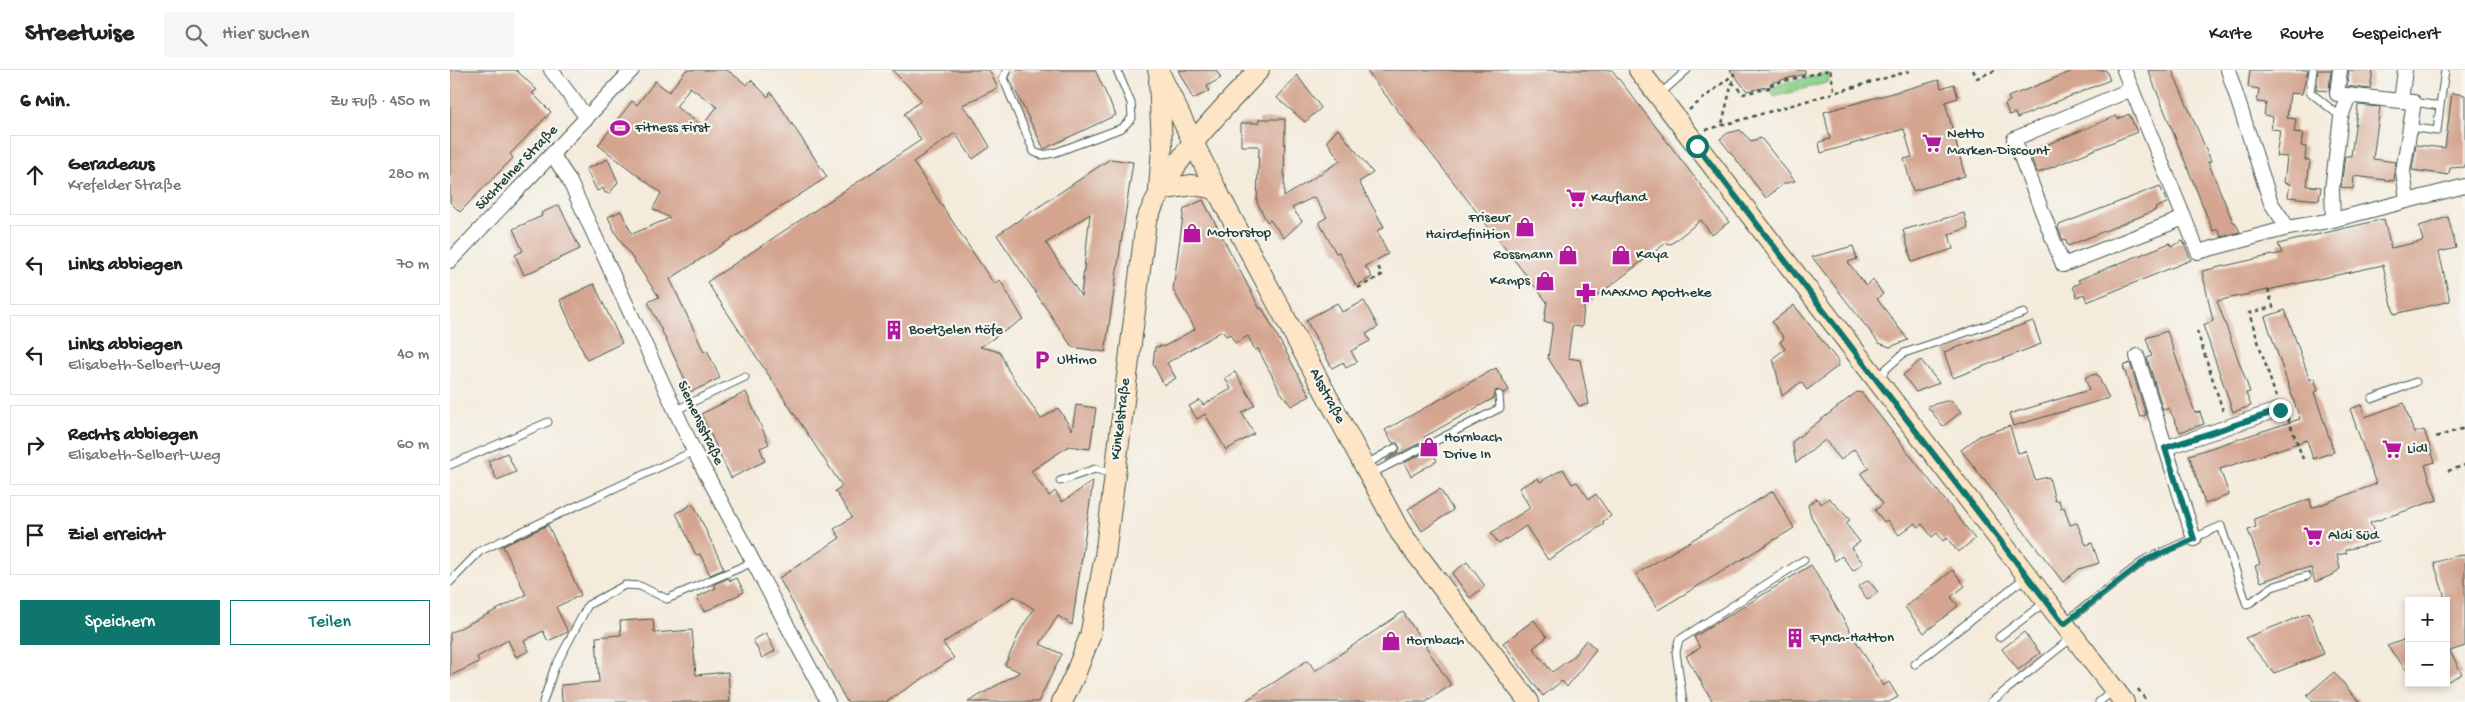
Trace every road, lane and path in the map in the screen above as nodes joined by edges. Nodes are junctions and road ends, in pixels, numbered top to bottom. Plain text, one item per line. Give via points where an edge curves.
1 (551, 70) edge
2 (632, 70) edge
3 (1006, 70) edge
4 (1117, 70) edge
5 (1158, 70) edge
6 (1259, 70) edge
7 (1639, 70) edge
8 (1687, 70) edge
9 (1811, 70) edge
10 (1830, 70) edge
11 (1913, 70) edge
12 (1973, 70) edge
13 (1996, 70) edge
14 (2124, 70) edge
15 (2228, 70) edge
16 (2313, 70) edge
17 (2340, 70) edge
18 (2405, 70) edge
19 (2445, 70) edge
20 (1812, 74) junction
21 (1732, 82) junction
22 (2132, 89) junction
23 (1835, 93) junction
24 (2349, 95) junction
25 (1659, 96) junction
26 (2407, 102) junction
27 (2440, 106) junction
28 (2341, 117) junction
29 (587, 118) junction
30 (1722, 124) junction
31 (2410, 127) junction
32 (1690, 137) junction
33 (1192, 142) junction
34 (552, 154) junction
35 (2465, 186) edge
36 (1216, 189) junction
37 (1159, 190) junction
38 (2407, 200) junction
39 (2184, 218) junction
40 (2333, 220) junction
41 (2288, 228) junction
42 (450, 261) edge
43 (1377, 264) dead end
44 (1358, 288) dead end
45 (2268, 289) dead end
46 (2024, 313) dead end
47 (2197, 331) dead end
48 (2137, 356) dead end
49 (745, 377) dead end
50 (1877, 381) junction
51 (2416, 382) dead end
52 (1499, 395) dead end
53 (2372, 399) dead end
54 (676, 410) junction
55 (2280, 410) junction
56 (548, 422) dead end
57 (2228, 427) junction
58 (2465, 428) edge
59 (2436, 437) dead end
60 (1395, 448) dead end
61 (2165, 448) junction
62 (694, 451) junction
63 (2302, 459) dead end
64 (450, 464) edge
65 (2465, 465) edge
66 (1366, 470) junction
67 (2448, 471) dead end
68 (1114, 474) junction
69 (1060, 481) dead end
70 (2194, 539) junction
71 (1804, 560) dead end
72 (753, 562) junction
73 (2027, 576) junction
74 (2307, 576) dead end
75 (450, 582) edge
76 (2046, 601) junction
77 (2069, 630) junction
78 (1999, 637) dead end
79 (1915, 664) dead end
80 (2120, 696) edge
81 (543, 702) edge
82 (828, 702) edge
83 (1062, 702) edge
84 (1529, 702) edge
85 (1684, 702) edge
86 (1991, 702) edge
87 (2099, 702) edge

1 - 29 street
2 - 29 street, Süchtelner Straße
3 - 4 lane via 1003,78 1034,152 1042,155 1122,128 1132,118 1132,103
5 - 33 street, Alsstraße
5 - 37 street via 1162,146
6 - 33 street, Künkelstraße
7 - 25 street
8 - 25 lane
9 - 20 path
10 - 20 path
10 - 23 path
11 - 23 path
12 - 13 path via 1977,78
14 - 22 street
15 - 41 street via 2271,204
16 - 28 lane via 2310,92
17 - 24 street via 2337,94
18 - 26 street
19 - 27 lane
20 - 21 path via 1743,94
21 - 30 path
21 - 32 path via 1734,74 1688,111
22 - 39 street
22 - 39 street via 2014,139 2062,265
23 - 30 path
24 - 26 street
24 - 28 street
25 - 32 street
26 - 27 lane
26 - 31 street
27 - 31 lane via 2437,131
28 - 40 street via 2332,188
29 - 34 street, Süchtelner Straße
30 - 32 path
31 - 38 street via 2403,171
32 - 50 street
33 - 36 street, Alsstraße
33 - 37 street, Künkelstraße
34 - 42 street, Süchtelner Straße
34 - 54 street, Siemensstraße via 569,180
35 - 38 street
36 - 37 street via 1192,185
36 - 66 street, Alsstraße
37 - 68 street, Künkelstraße via 1146,221
38 - 40 street
39 - 41 street via 2198,252
40 - 41 street
43 - 44 path via 1382,275
45 - 55 path via 2272,307 2249,312
46 - 50 lane via 1904,353
47 - 57 path
48 - 61 street
49 - 54 lane
50 - 73 street
51 - 53 lane
52 - 66 lane via 1500,408
54 - 62 street, Siemensstraße
55 - 57 street
55 - 63 path via 2286,413
56 - 64 lane
57 - 61 street
58 - 59 path
60 - 66 lane
61 - 70 street
62 - 72 street, Siemensstraße
62 - 75 lane via 480,551
65 - 67 path
66 - 84 street, Alsstraße via 1400,532
68 - 69 lane via 1095,469
68 - 83 street, Künkelstraße via 1105,556 1090,636
70 - 74 lane via 2221,526 2247,605 2272,587
70 - 77 lane via 2146,560
71 - 85 lane via 1679,640 1676,652
72 - 81 lane via 667,599 640,586 625,585 588,606 554,669
72 - 82 street, Siemensstraße
73 - 76 street
73 - 79 lane
76 - 77 street
76 - 78 lane
77 - 80 street
77 - 86 lane
80 - 87 lane

